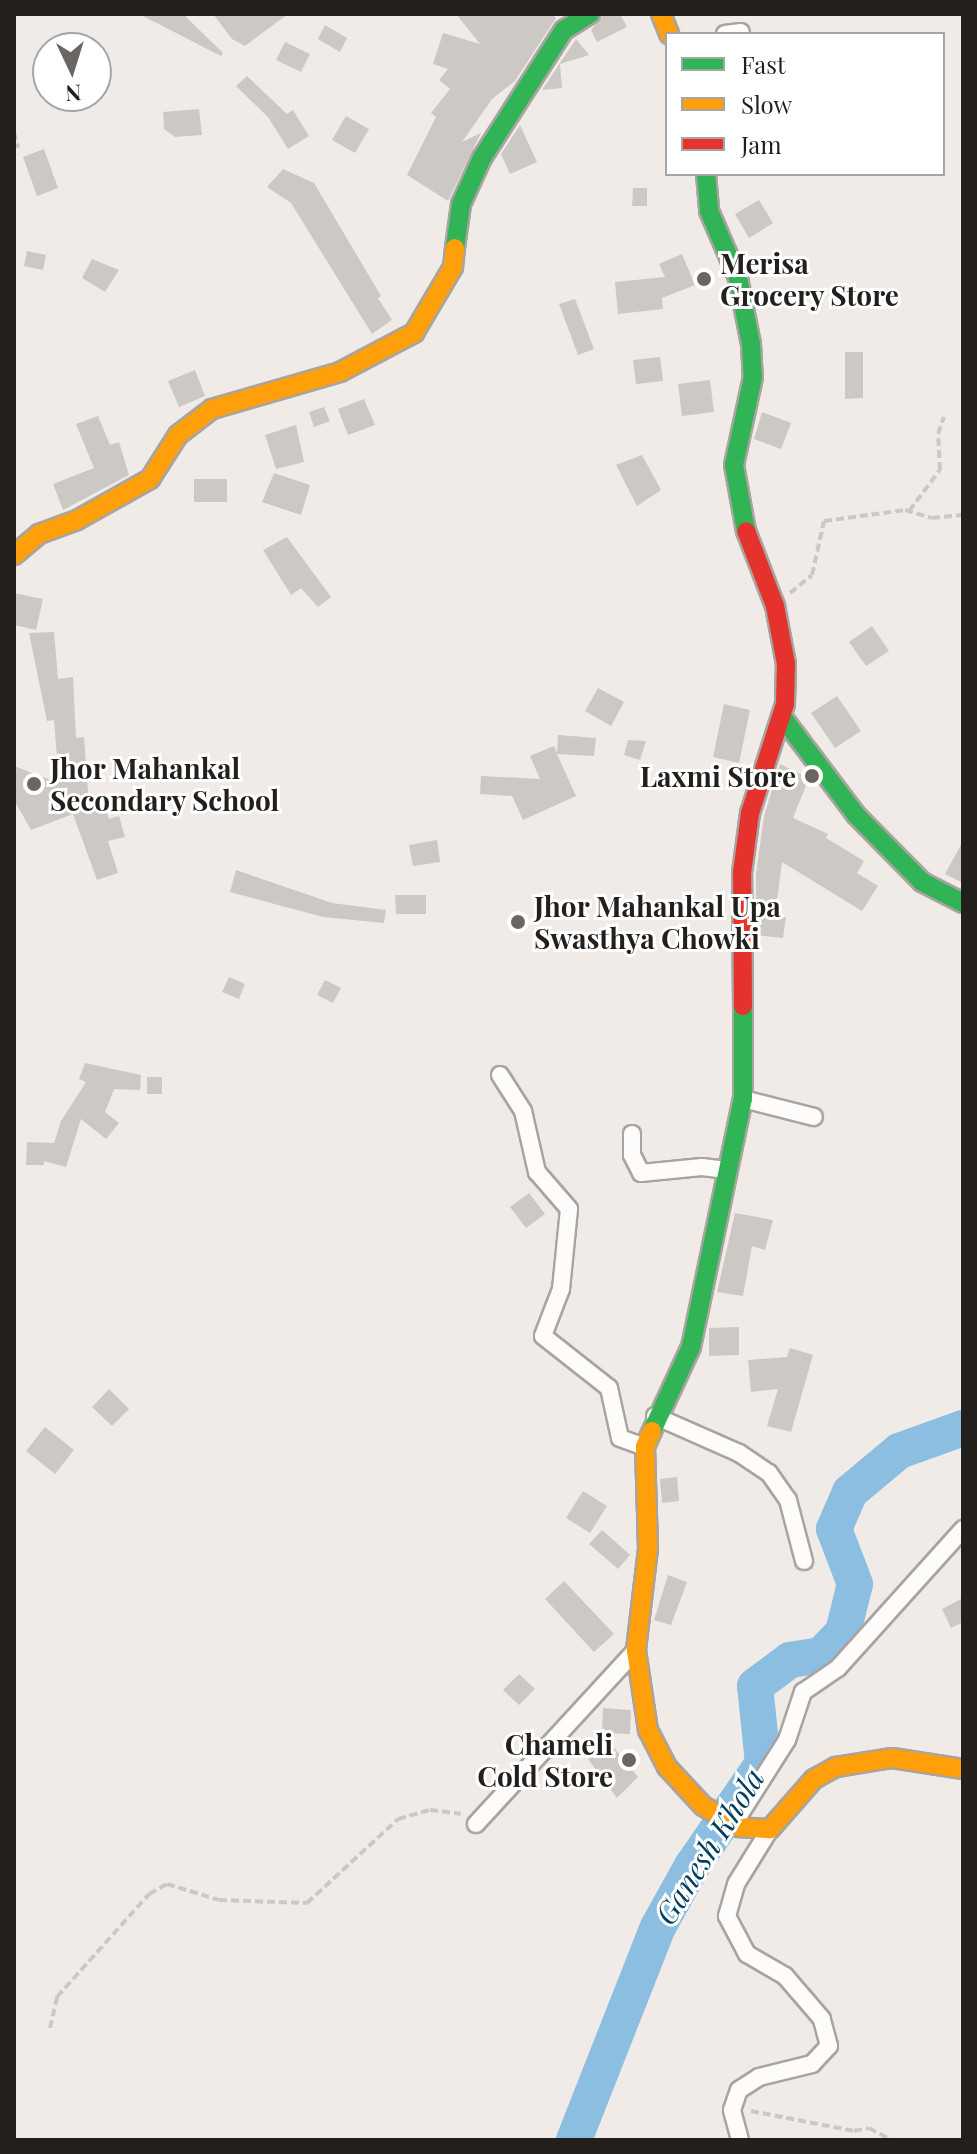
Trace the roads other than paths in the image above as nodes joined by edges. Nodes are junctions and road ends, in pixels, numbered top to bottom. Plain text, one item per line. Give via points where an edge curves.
1 (590, 14) edge
2 (706, 176) edge
3 (14, 555) edge
4 (783, 718) junction
5 (963, 903) edge
6 (500, 1075) dead end
7 (743, 1099) junction
8 (814, 1117) dead end
9 (632, 1134) dead end
10 (727, 1170) junction
11 (655, 1416) junction
12 (645, 1447) junction
13 (963, 1529) edge
14 (804, 1561) dead end
15 (636, 1650) junction
16 (963, 1769) edge
17 (725, 1821) junction
18 (476, 1824) road end
19 (770, 1829) junction
20 (740, 2140) edge

1 - 3 street via 564,30 482,158 461,204 453,267 414,333 340,372 212,409 178,435 150,479 77,520 39,534
2 - 4 street via 709,211 738,278 751,344 753,377 734,487 739,514 775,606 786,664
4 - 5 street via 856,815 922,882
4 - 7 street via 750,813 742,873
6 - 12 street via 523,1111 537,1172 569,1209 561,1289 543,1336 609,1388 620,1438
7 - 8 street
7 - 10 street
9 - 10 street via 632,1155 641,1173
10 - 11 street via 691,1347
11 - 12 street
11 - 14 street via 739,1453 769,1473 788,1500
12 - 15 street via 648,1549
13 - 17 street via 838,1668 803,1692 787,1740
15 - 17 street via 648,1730 659,1753 683,1786
15 - 18 street
16 - 19 street via 892,1758 836,1767 814,1779
17 - 19 street
19 - 20 street via 736,1884 727,1916 747,1954 785,1976 822,2019 829,2046 812,2064 759,2077 739,2090 732,2110

